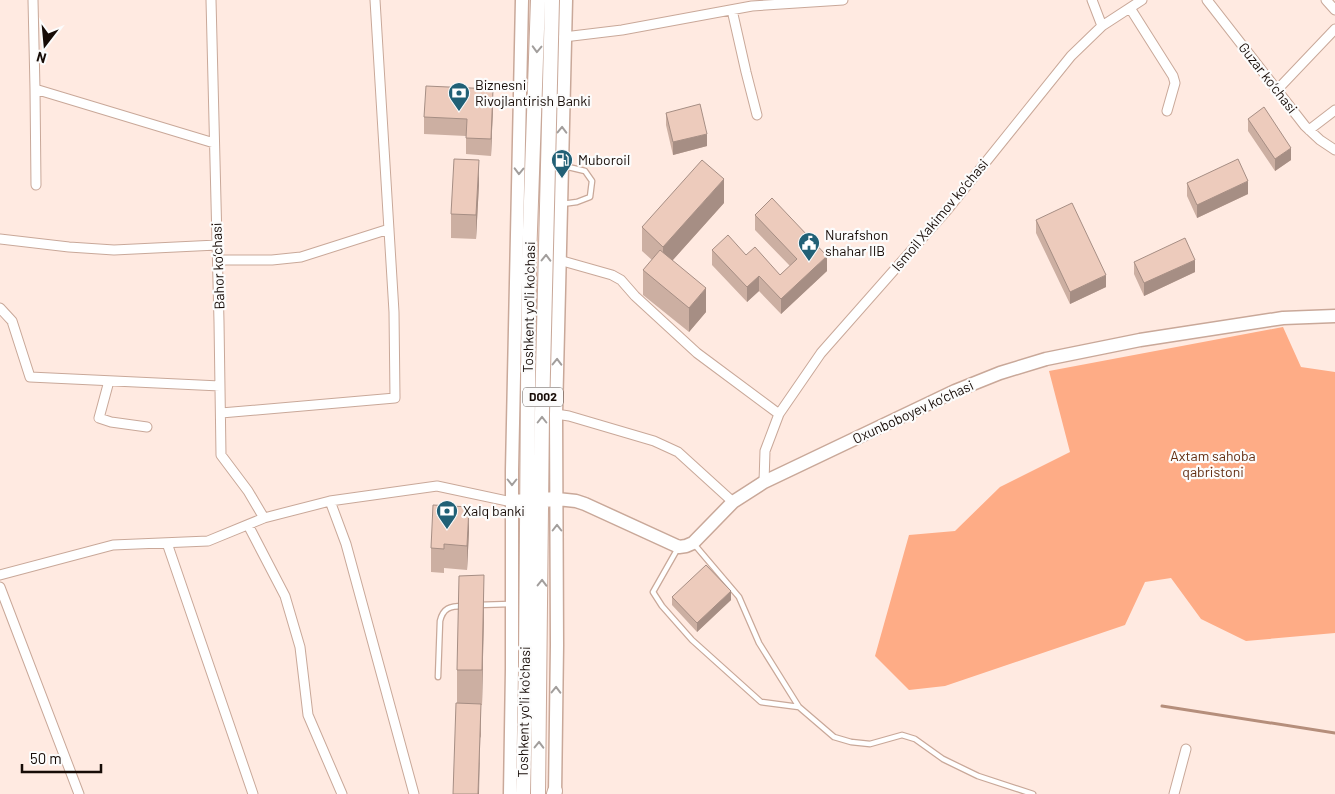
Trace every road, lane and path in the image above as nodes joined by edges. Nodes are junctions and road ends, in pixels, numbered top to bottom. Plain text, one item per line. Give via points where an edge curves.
1 (33, 0) edge
2 (211, 0) edge
3 (375, 0) edge
4 (522, 0) edge
5 (538, 0) edge
6 (552, 0) edge
7 (566, 0) edge
8 (843, 0) edge
9 (1092, 0) edge
10 (1142, 0) edge
11 (1207, 0) edge
12 (1326, 0) edge
13 (1130, 8) junction
14 (732, 10) junction
15 (1335, 10) edge
16 (1102, 26) junction
17 (1335, 29) edge
18 (564, 37) junction
19 (35, 89) junction
20 (1277, 90) junction
21 (1335, 110) edge
22 (1167, 111) dead end
23 (757, 115) dead end
24 (1309, 130) junction
25 (214, 143) junction
26 (1335, 150) edge
27 (561, 166) junction
28 (36, 185) dead end
29 (561, 204) junction
30 (389, 230) junction
31 (0, 239) edge
32 (217, 245) junction
33 (523, 259) junction
34 (218, 260) junction
35 (559, 260) junction
36 (0, 308) edge
37 (1335, 316) edge
38 (109, 381) junction
39 (220, 386) junction
40 (220, 413) junction
41 (556, 414) junction
42 (779, 414) junction
43 (147, 427) dead end
44 (764, 482) junction
45 (557, 499) junction
46 (542, 500) junction
47 (330, 501) junction
48 (526, 501) junction
49 (512, 502) junction
50 (733, 502) junction
51 (264, 518) junction
52 (248, 525) junction
53 (167, 543) junction
54 (693, 543) junction
55 (678, 547) junction
56 (0, 574) edge
57 (0, 588) edge
58 (512, 604) junction
59 (438, 677) dead end
60 (799, 707) junction
61 (1186, 749) dead end
62 (555, 793) edge
63 (79, 794) edge
64 (253, 794) edge
65 (342, 794) edge
66 (414, 794) edge
67 (510, 794) edge
68 (523, 794) edge
69 (538, 794) edge
70 (1033, 794) edge
71 (1174, 794) edge

1 - 19 street
2 - 25 street, Bahor ko‘chasi
3 - 30 street
4 -> 33 street
5 -> 33 main road, Toshkent yo'li ko'chasi / D002
46 -> 6 main road, Toshkent yo'li ko'chasi / D002
7 - 18 street
8 - 14 street
9 - 16 street
10 - 13 street, Ismoil Xakimov ko‘chasi
11 - 20 street, Guzar ko‘chasi
12 - 15 street
13 - 16 street, Ismoil Xakimov ko‘chasi
13 - 22 street via 1173,76 1175,84
14 - 18 street
14 - 23 street
16 - 42 street, Ismoil Xakimov ko‘chasi via 1070,56 948,208 821,353
17 - 20 street
27 -> 18 street
19 - 25 street
19 - 28 street
20 - 24 street, Guzar ko‘chasi
21 - 24 street
24 - 26 street, Guzar ko‘chasi
25 - 32 street, Bahor ko‘chasi
27 - 29 street
27 - 29 lane via 585,171 592,181 590,196
29 - 35 street
30 - 34 street via 301,257
30 - 40 street via 395,398
31 - 32 street via 114,250
32 - 34 street, Bahor ko‘chasi
33 - 48 main road, Toshkent yo'li ko'chasi / D002
33 -> 49 street
34 - 39 street, Bahor ko‘chasi
41 -> 35 street
35 - 42 street via 621,280 697,353
36 - 38 street via 12,321 30,377
37 - 44 street, Oxunboboyev ko‘chasi via 1283,318 1140,340 1046,359 955,391
38 - 39 street
38 - 43 street via 100,418
39 - 40 street, Bahor ko‘chasi
40 - 51 street, Bahor ko‘chasi via 221,455
41 - 45 street
41 - 50 street via 654,441 678,452
42 - 44 street, Ismoil Xakimov ko‘chasi via 765,451
44 - 50 street, Oxunboboyev ko‘chasi
45 - 46 main road
45 - 55 street via 585,504
62 -> 45 street
46 - 48 main road
69 -> 46 main road, Toshkent yo'li ko'chasi / D002
47 - 49 street via 437,486
47 - 51 street
47 - 66 street via 346,544
48 - 49 main road
48 - 68 main road, Toshkent yo'li ko'chasi / D002
49 - 58 street
50 - 54 street, Oxunboboyev ko‘chasi
51 - 52 street
52 - 53 street via 208,541
52 - 65 street via 285,596 300,647 308,715
53 - 56 street via 113,545
53 - 64 street
54 - 55 street
54 - 60 lane via 739,597 758,643
55 - 60 lane via 653,592 662,606 692,640 761,702
57 - 63 street
58 - 59 lane via 450,606 440,621
58 - 67 street
60 - 70 lane via 834,737 870,744 902,736 915,739 943,759 978,776
61 - 71 street

